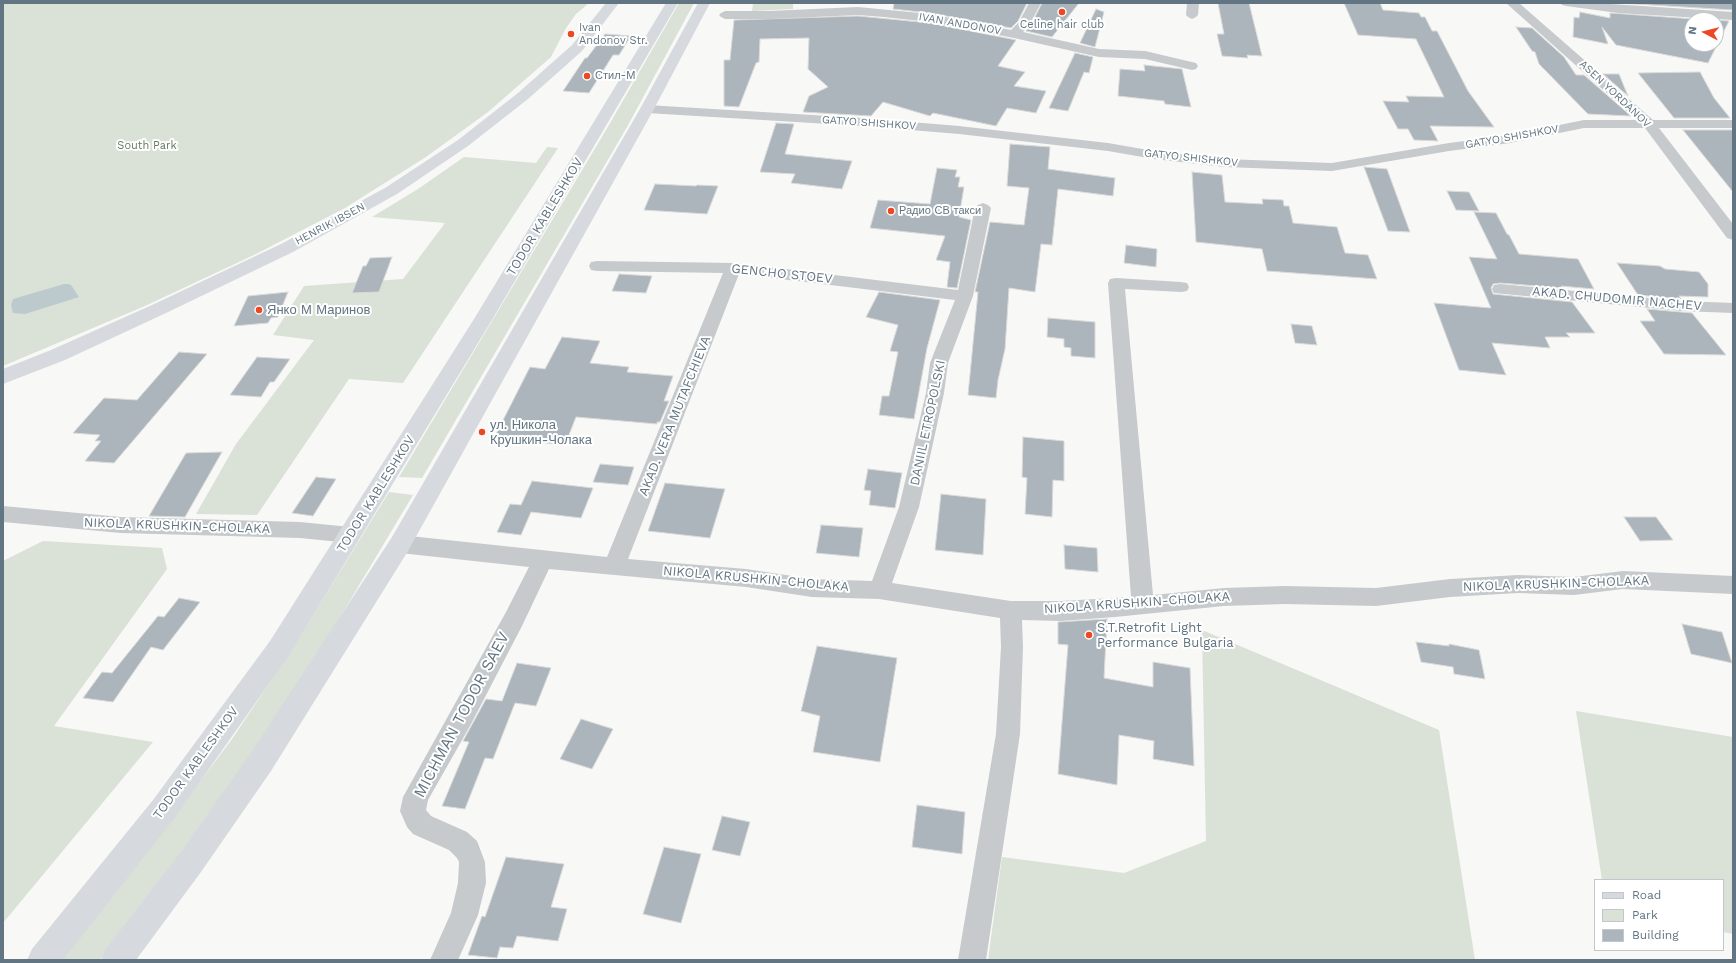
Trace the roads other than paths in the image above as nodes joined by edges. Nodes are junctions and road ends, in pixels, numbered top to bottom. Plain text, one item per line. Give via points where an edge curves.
1 (613, 3) edge
2 (672, 3) edge
3 (704, 3) edge
4 (1035, 3) edge
5 (1193, 3) edge
6 (1512, 3) edge
7 (1566, 3) edge
8 (937, 4) dead end
9 (1604, 5) edge
10 (725, 15) dead end
11 (1192, 15) dead end
12 (1733, 16) edge
13 (930, 18) junction
14 (1014, 34) junction
15 (1192, 66) dead end
16 (647, 109) junction
17 (1648, 123) junction
18 (1733, 124) edge
19 (983, 208) dead end
20 (1733, 235) edge
21 (597, 266) dead end
22 (736, 268) junction
23 (1181, 287) dead end
24 (1500, 289) dead end
25 (965, 296) junction
26 (1733, 308) edge
27 (3, 377) edge
28 (3, 514) edge
29 (350, 535) junction
30 (400, 544) junction
31 (543, 560) junction
32 (614, 566) junction
33 (1733, 584) edge
34 (879, 590) junction
35 (1143, 605) junction
36 (1011, 610) junction
37 (43, 960) edge
38 (117, 960) edge
39 (444, 960) edge
40 (972, 960) edge

1 - 27 main road, HENRIK IBSEN via 577,48 523,96 463,143 346,217 209,285 58,355
2 - 29 main road, TODOR KABLESHKOV via 484,320
3 - 16 main road
4 - 14 street via 1024,24
5 - 11 street
6 - 17 street, ASEN YORDANOV
7 - 9 street
8 - 13 street
9 - 12 street
10 - 13 street, IVAN ANDONOV via 858,11
13 - 14 street, IVAN ANDONOV
14 - 15 street, IVAN ANDONOV via 1099,53 1145,56
16 - 17 street, GATYO SHISHKOV via 952,129 1225,163 1332,167 1449,147 1510,140 1584,124
16 - 30 main road
17 - 18 street, GATYO SHISHKOV
17 - 20 street, ASEN YORDANOV
19 - 25 street, DANIIL ETROPOLSKI
21 - 22 street, GENCHO STOEV
22 - 25 street, GENCHO STOEV
22 - 32 street, AKAD. VERA MUTAFCHIEVA via 732,272 660,457
23 - 35 street via 1116,284
24 - 26 street, AKAD. CHUDOMIR NACHEV via 1682,306
25 - 34 street, DANIIL ETROPOLSKI via 939,363 935,393 909,507
28 - 29 street, NIKOLA KRUSHKIN-CHOLAKA via 121,525 300,530
29 - 37 main road, TODOR KABLESHKOV via 279,649 163,810
30 - 31 street, NIKOLA KRUSHKIN-CHOLAKA
30 - 38 main road via 261,762 191,862
31 - 32 street, NIKOLA KRUSHKIN-CHOLAKA
31 - 39 street, MICHMAN TODOR SAEV via 414,804 413,811 422,824 458,841 468,850 472,862 472,883 464,915
32 - 34 street, NIKOLA KRUSHKIN-CHOLAKA via 746,578 812,588
33 - 35 street, NIKOLA KRUSHKIN-CHOLAKA via 1623,580 1574,586 1518,584 1450,588 1376,597 1224,597
34 - 36 street, NIKOLA KRUSHKIN-CHOLAKA
35 - 36 street, NIKOLA KRUSHKIN-CHOLAKA via 1061,611
36 - 40 street via 1008,734

